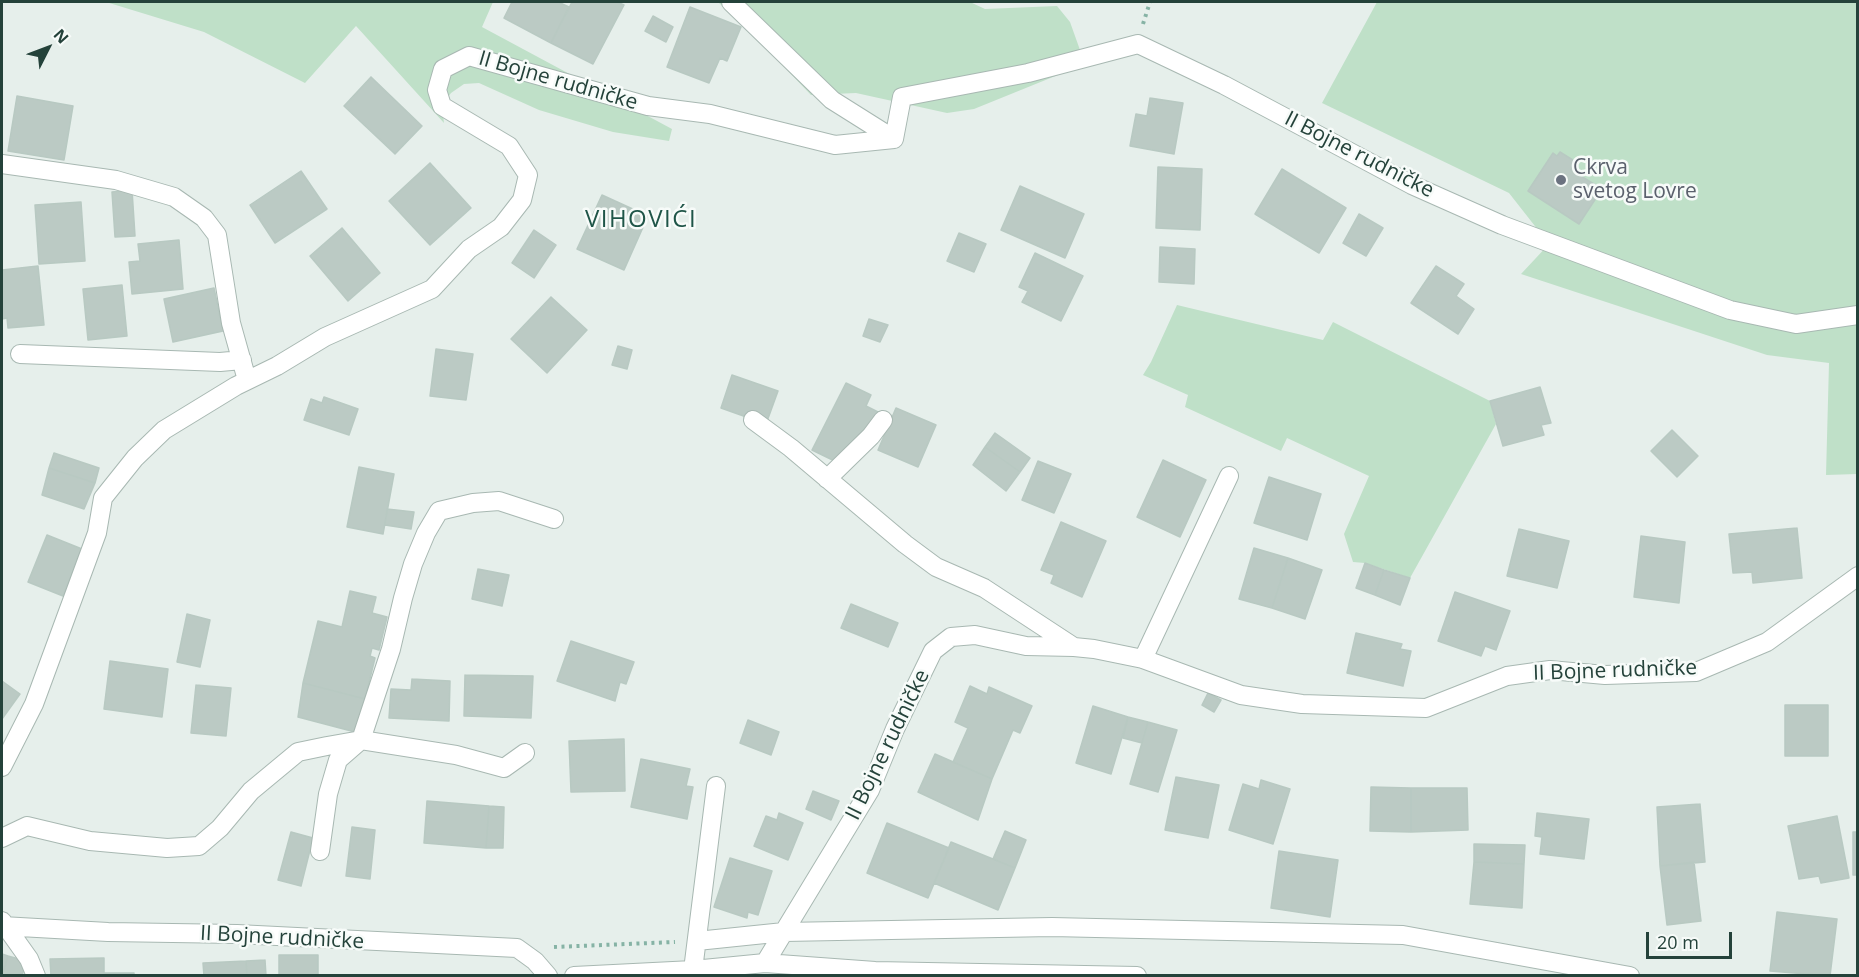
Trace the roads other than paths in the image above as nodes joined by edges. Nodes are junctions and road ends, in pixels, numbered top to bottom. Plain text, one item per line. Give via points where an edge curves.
1 (731, 2) edge
2 (894, 139) junction
3 (2, 164) edge
4 (1857, 315) edge
5 (20, 354) dead end
6 (242, 360) junction
7 (247, 381) junction
8 (753, 420) dead end
9 (883, 420) dead end
10 (1229, 476) dead end
11 (827, 479) junction
12 (554, 519) dead end
13 (1857, 576) edge
14 (1074, 646) junction
15 (1143, 659) junction
16 (361, 740) junction
17 (525, 753) dead end
18 (2, 767) edge
19 (716, 786) dead end
20 (2, 838) edge
21 (320, 851) dead end
22 (3, 924) edge
23 (784, 932) junction
24 (697, 941) junction
25 (765, 963) junction
26 (693, 970) junction
27 (36, 975) edge
28 (548, 975) edge
29 (574, 975) edge
30 (1137, 975) edge
31 (1630, 975) edge

1 - 2 street via 832,100
2 - 4 street, II Bojne rudničke via 902,98 1028,73 1138,44 1412,185 1502,225 1730,310 1796,324
2 - 7 street, II Bojne rudničke via 835,145 710,114 648,106 470,56 443,69 437,90 442,106 509,146 528,175 522,200 501,227 469,249 432,289 325,337
3 - 6 street via 116,180 174,197 204,218 217,235 231,322
5 - 6 street
6 - 7 street
7 - 18 street, II Bojne rudničke via 164,430 103,498 97,533 34,704
8 - 11 street, II Bojne rudničke
9 - 11 street
10 - 15 street
11 - 14 street, II Bojne rudničke via 936,567 984,588
12 - 16 street via 500,501 439,511 413,564
13 - 15 street, II Bojne rudničke via 1767,642 1696,672 1605,675 1550,670 1507,676 1426,708 1302,704 1241,695
14 - 15 street, II Bojne rudničke
14 - 23 street, II Bojne rudničke via 1026,646 975,635 951,637 933,651 870,790
16 - 17 street via 456,755 504,768
16 - 20 street via 298,752 251,791 199,846 167,848 90,841 27,826
16 - 21 street via 338,760 328,794
19 - 24 street
22 - 27 street, II Bojne rudničke via 29,958
22 - 28 street, II Bojne rudničke via 108,932 237,934 517,948
23 - 24 street
23 - 25 street, II Bojne rudničke
23 - 31 street via 1052,927 1403,934
24 - 26 street
25 - 26 street
25 - 30 street via 875,971
26 - 29 street

